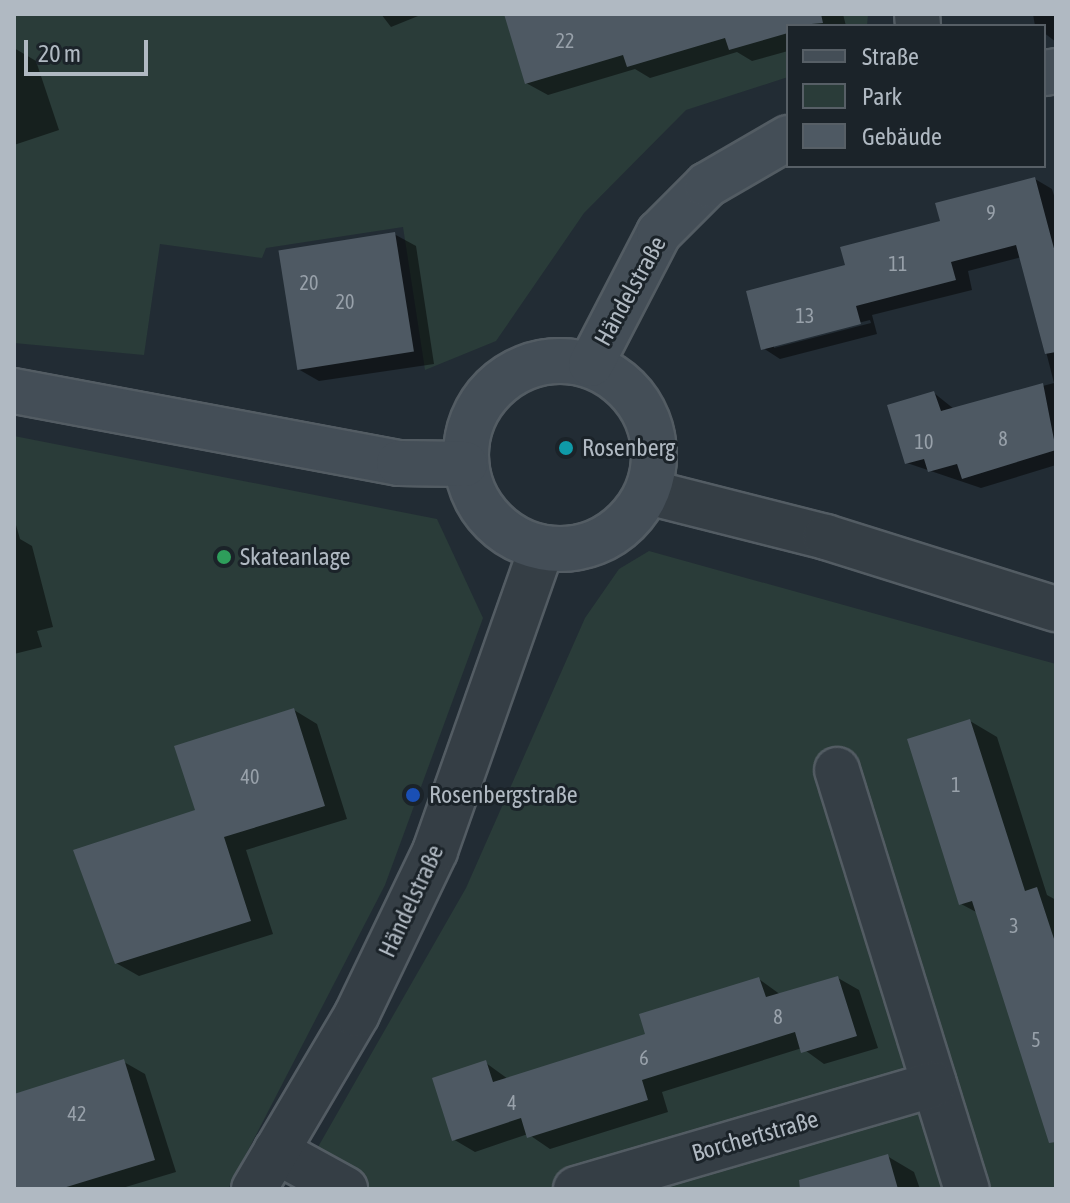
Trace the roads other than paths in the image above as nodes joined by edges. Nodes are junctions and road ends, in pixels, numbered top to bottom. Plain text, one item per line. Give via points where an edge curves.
1 (786, 139) edge
2 (591, 364) junction
3 (14, 391) edge
4 (465, 464) junction
5 (648, 492) junction
6 (542, 548) junction
7 (1056, 609) edge
8 (837, 770) dead end
9 (934, 1084) junction
10 (276, 1151) junction
11 (254, 1189) edge
12 (345, 1189) edge
13 (576, 1189) edge
14 (967, 1189) edge

1 - 2 street, Händelstraße via 707,185 659,233
2 - 4 street via 546,360 505,376 481,400 467,431
2 - 5 street via 624,383 647,415 656,454
3 - 4 street via 399,463
4 - 6 street via 489,519
5 - 6 street via 630,520 604,539
5 - 7 street via 826,537
6 - 10 street, Händelstraße via 439,842 357,1014
8 - 9 street
9 - 13 street, Borchertstraße
9 - 14 street
10 - 11 street, Händelstraße
10 - 12 street

